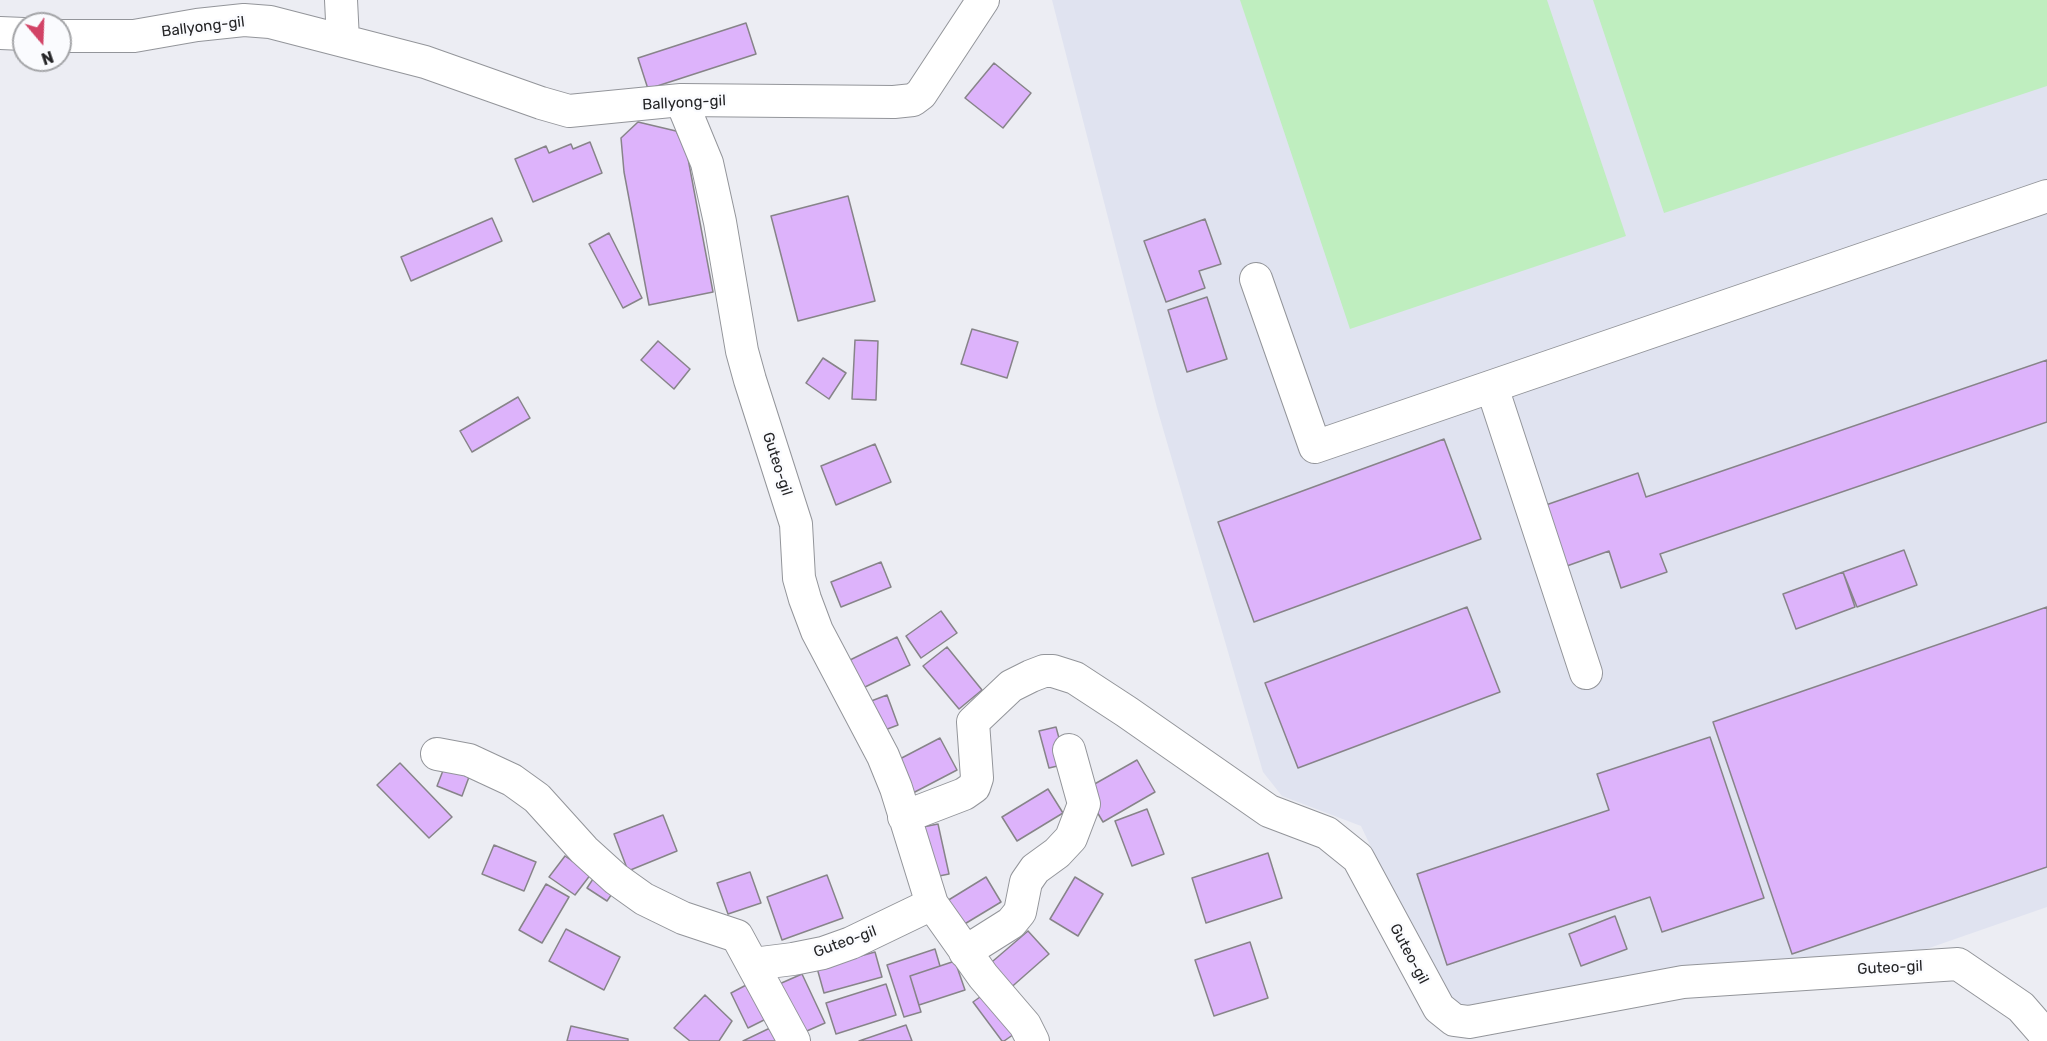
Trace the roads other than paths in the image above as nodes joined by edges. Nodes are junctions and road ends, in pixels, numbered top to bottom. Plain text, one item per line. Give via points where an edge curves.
1 (341, 0) edge
2 (983, 0) edge
3 (72, 36) edge
4 (343, 40) junction
5 (681, 100) junction
6 (2047, 196) edge
7 (1256, 279) dead end
8 (1492, 387) junction
9 (1586, 673) dead end
10 (1069, 750) dead end
11 (437, 754) dead end
12 (904, 817) junction
13 (932, 904) junction
14 (965, 952) junction
15 (753, 964) junction
16 (2047, 1040) edge
17 (794, 1041) edge
18 (1033, 1041) edge

1 - 4 street
2 - 5 street, Ballyong-gil via 913,100
3 - 4 street, Ballyong-gil via 134,36 244,20 270,22
4 - 5 street, Ballyong-gil via 425,62 569,111
5 - 12 street, Guteo-gil via 706,163 745,361 796,524 799,578 805,600 883,756
6 - 8 street
7 - 8 street via 1315,447
8 - 9 street
10 - 14 street via 1084,804 1071,838 1035,869 1026,882 1020,912 1011,923
11 - 15 street via 469,760 512,780 537,798 616,879 644,899 683,918 737,936
12 - 13 street, Guteo-gil
12 - 16 street, Guteo-gil via 974,787 977,778 973,722 1011,686 1044,671 1053,671 1075,678 1269,811 1327,833 1358,858 1439,1008 1454,1020 1469,1022 1683,982 1958,964 2021,1006
13 - 14 street, Guteo-gil
13 - 15 street, Guteo-gil via 824,953
14 - 18 street, Guteo-gil via 1025,1025
15 - 17 street

